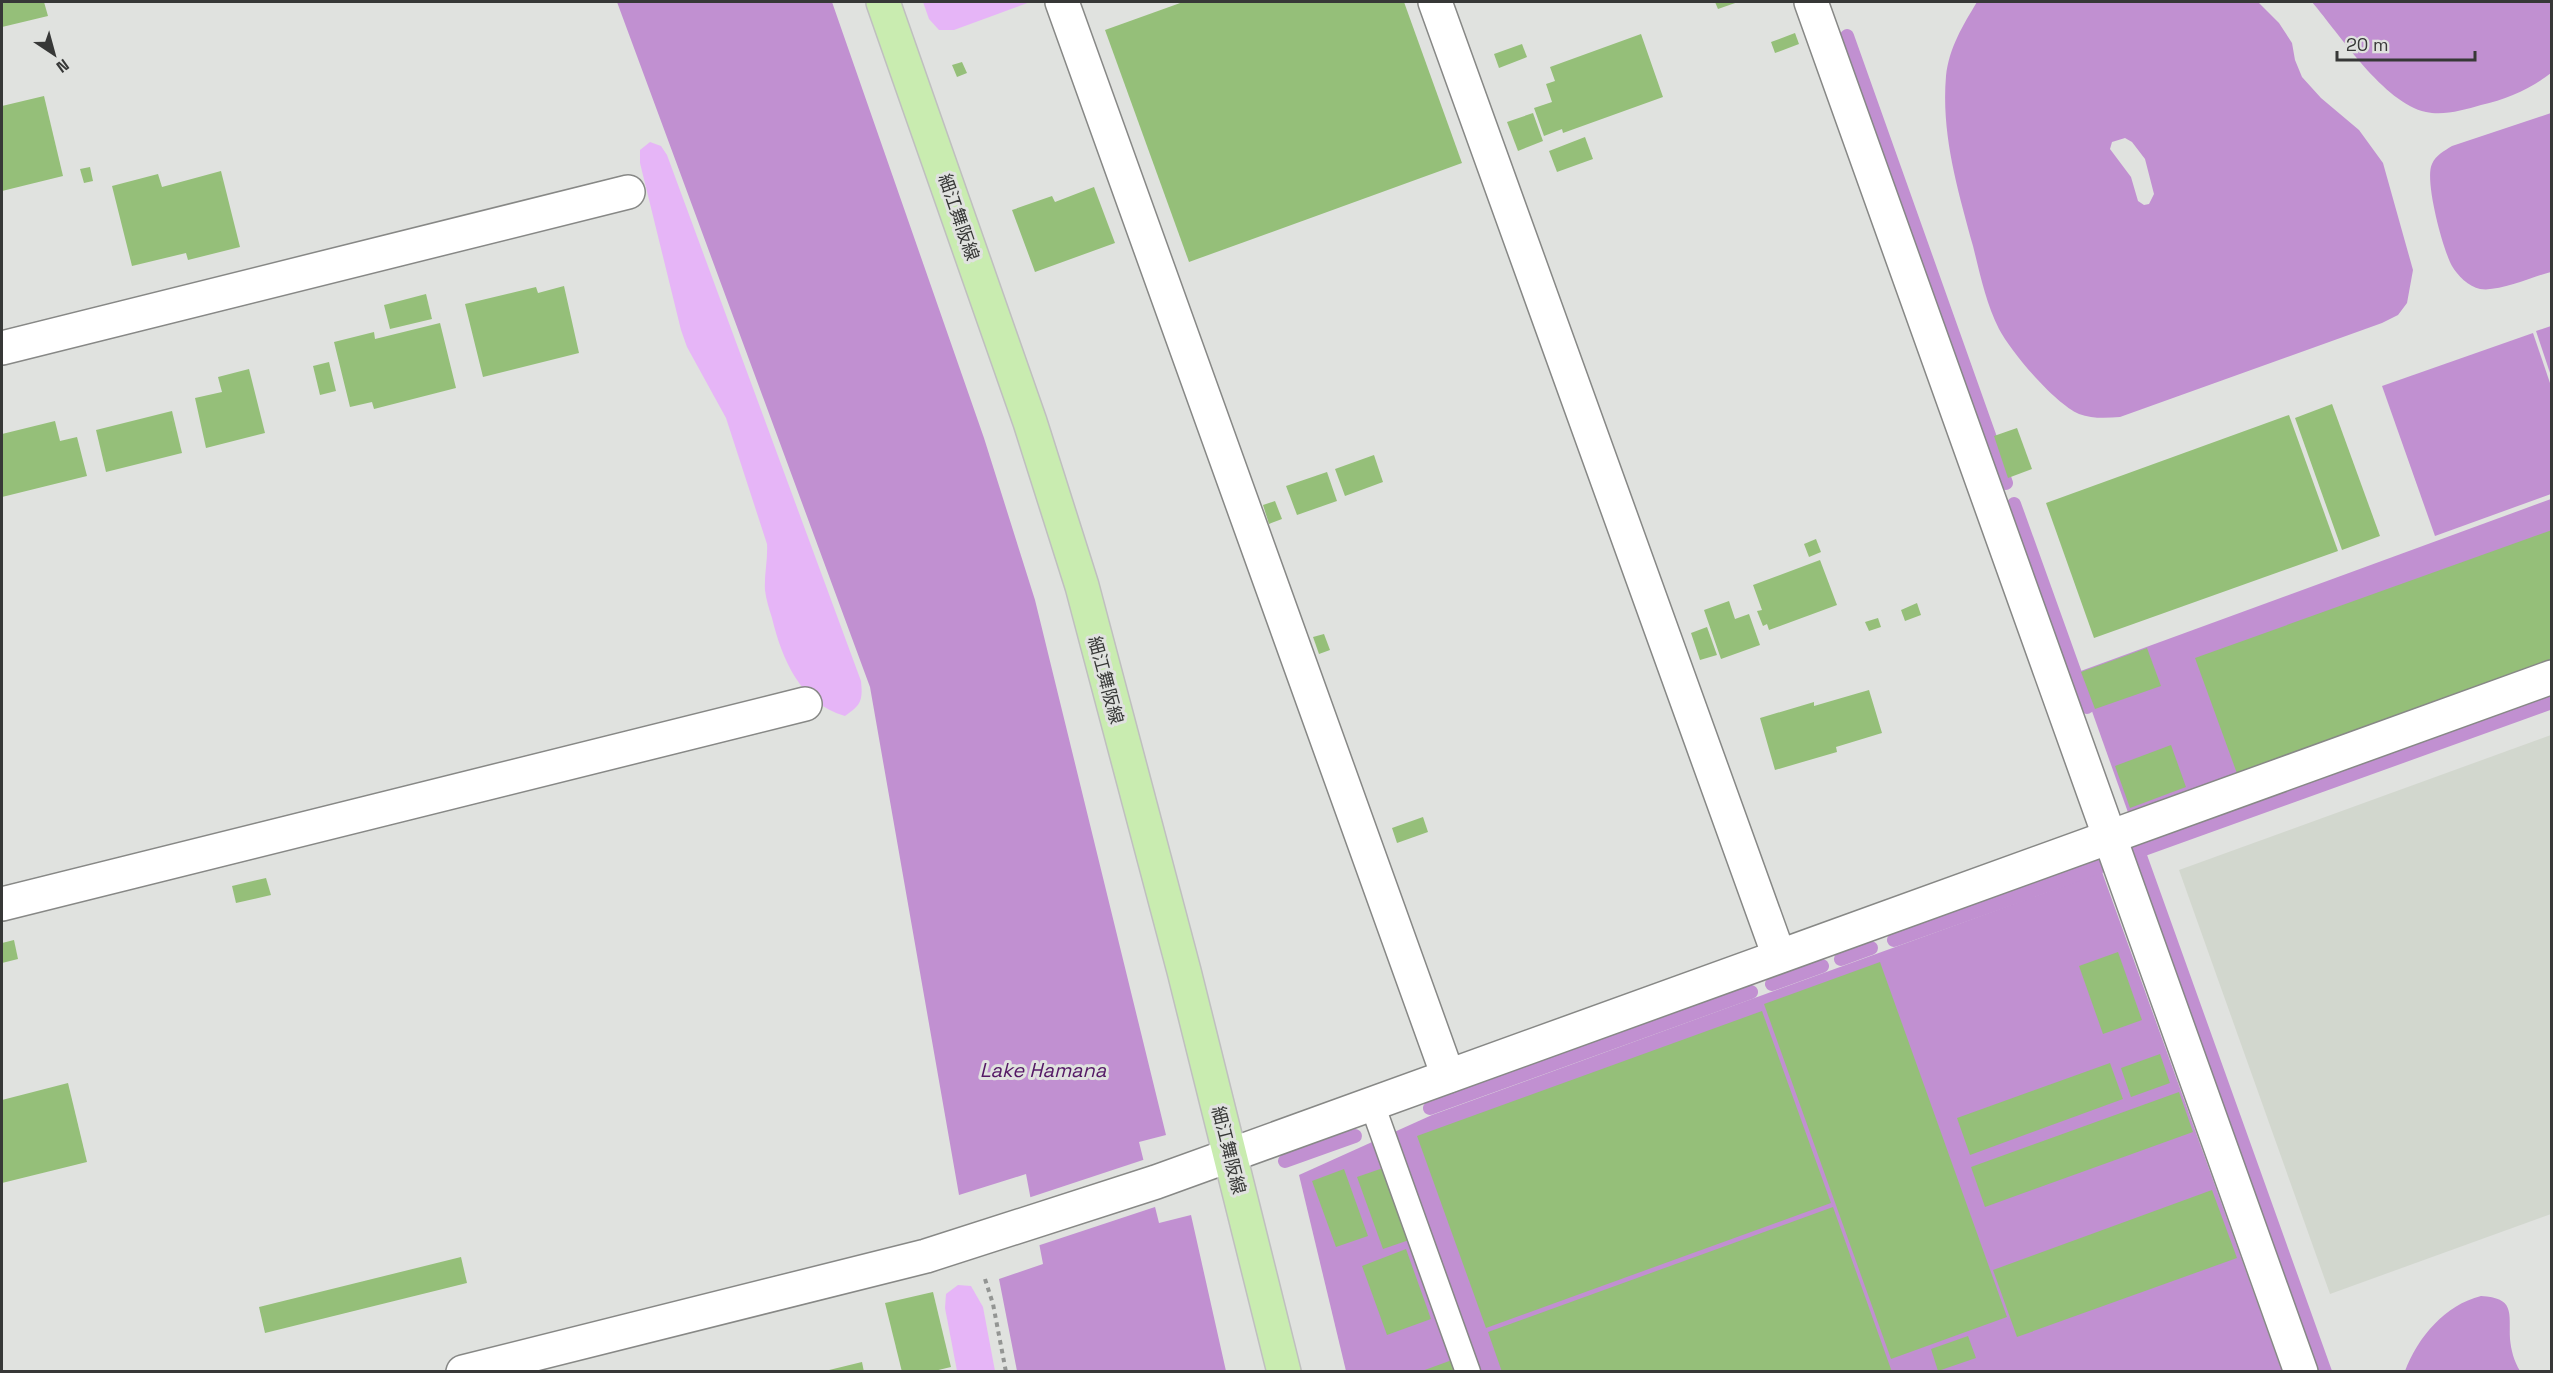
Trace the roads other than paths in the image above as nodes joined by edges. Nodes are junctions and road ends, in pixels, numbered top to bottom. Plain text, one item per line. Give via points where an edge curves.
1 (883, 2) edge
2 (1062, 2) edge
3 (1435, 2) edge
4 (1811, 2) edge
5 (628, 192) dead end
6 (2, 348) edge
7 (2552, 677) edge
8 (805, 704) dead end
9 (2109, 837) junction
10 (2, 904) edge
11 (1779, 956) junction
12 (1448, 1076) junction
13 (1372, 1104) junction
14 (1230, 1155) junction
15 (463, 1371) edge
16 (1284, 1371) edge
17 (1468, 1371) edge
18 (2301, 1371) edge

1 - 14 main road, 細江舞阪線 via 1030,422 1082,586
2 - 12 street
3 - 11 street
4 - 9 street
5 - 6 street
7 - 9 street
8 - 10 street
9 - 11 street
9 - 18 street
11 - 12 street
12 - 13 street
13 - 14 street
13 - 17 lane
14 - 15 street via 926,1256
14 - 16 main road, 細江舞阪線

